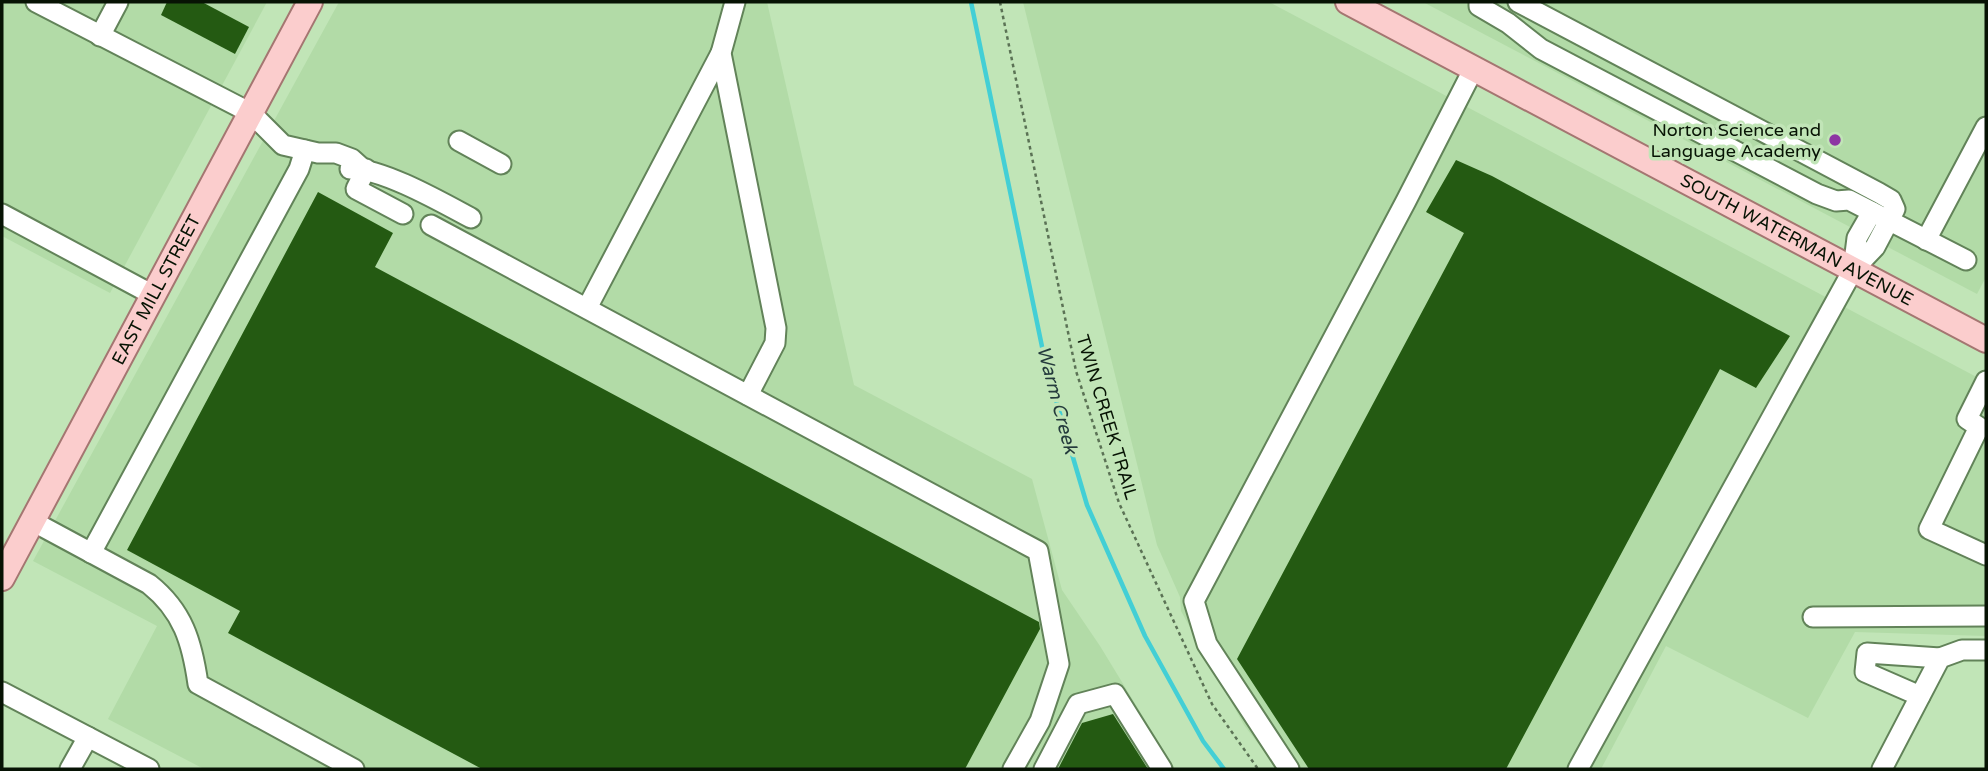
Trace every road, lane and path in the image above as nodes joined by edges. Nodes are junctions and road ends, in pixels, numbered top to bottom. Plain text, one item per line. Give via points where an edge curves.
1 (36, 2) edge
2 (118, 2) edge
3 (310, 2) edge
4 (735, 2) edge
5 (1000, 2) edge
6 (1348, 2) edge
7 (1479, 2) edge
8 (1518, 2) edge
9 (100, 36) junction
10 (721, 53) junction
11 (1474, 68) junction
12 (251, 113) junction
13 (1986, 127) edge
14 (459, 141) dead end
15 (312, 151) junction
16 (501, 163) dead end
17 (364, 169) junction
18 (1871, 212) junction
19 (2, 214) edge
20 (403, 215) dead end
21 (471, 218) dead end
22 (1890, 221) junction
23 (431, 225) dead end
24 (1926, 240) junction
25 (1966, 260) dead end
26 (1853, 270) junction
27 (153, 295) junction
28 (587, 308) junction
29 (1986, 341) edge
30 (1986, 382) edge
31 (748, 395) junction
32 (32, 521) junction
33 (91, 553) junction
34 (1986, 555) edge
35 (2, 578) edge
36 (1986, 616) edge
37 (1813, 617) dead end
38 (1986, 650) edge
39 (1940, 658) junction
40 (2, 692) edge
41 (1920, 696) junction
42 (88, 737) junction
43 (70, 769) edge
44 (149, 769) edge
45 (354, 769) edge
46 (1013, 769) edge
47 (1044, 769) edge
48 (1162, 769) edge
49 (1258, 769) edge
50 (1289, 769) edge
51 (1578, 769) edge
52 (1882, 769) edge

1 - 9 street
2 - 9 street
3 - 12 main road, EAST MILL STREET
4 - 10 street
5 - 49 path, TWIN CREEK TRAIL via 1076,371 1119,503 1212,704
6 - 11 main road, SOUTH WATERMAN AVENUE
7 - 18 street via 1541,48 1817,194 1849,200
8 - 22 street via 1891,201 1895,209
9 - 12 street
10 - 28 street
10 - 31 street via 776,328 775,343
11 - 26 main road, SOUTH WATERMAN AVENUE
11 - 50 street via 1194,601 1207,645
12 - 15 street via 283,145
12 - 27 main road, EAST MILL STREET
13 - 24 street
14 - 16 street
15 - 17 street via 335,153
15 - 33 street
17 - 20 street via 356,190
17 - 21 street
18 - 22 street
18 - 26 street via 1857,238
19 - 27 street
22 - 24 street
22 - 26 street via 1875,247
23 - 28 street
24 - 25 street
26 - 29 main road, SOUTH WATERMAN AVENUE
26 - 51 street
27 - 32 main road, EAST MILL STREET
28 - 31 street
30 - 34 street via 1967,419 1979,427 1928,528
31 - 46 street via 1038,551 1059,664 1040,722
32 - 33 street
32 - 35 main road, EAST MILL STREET
33 - 45 street via 163,595 179,615 194,655 198,684
36 - 37 street
38 - 39 street via 1962,650
39 - 41 street
39 - 41 street via 1867,653 1865,672
40 - 42 street
41 - 52 street
42 - 43 street
42 - 44 street
47 - 48 street via 1078,704 1115,694

